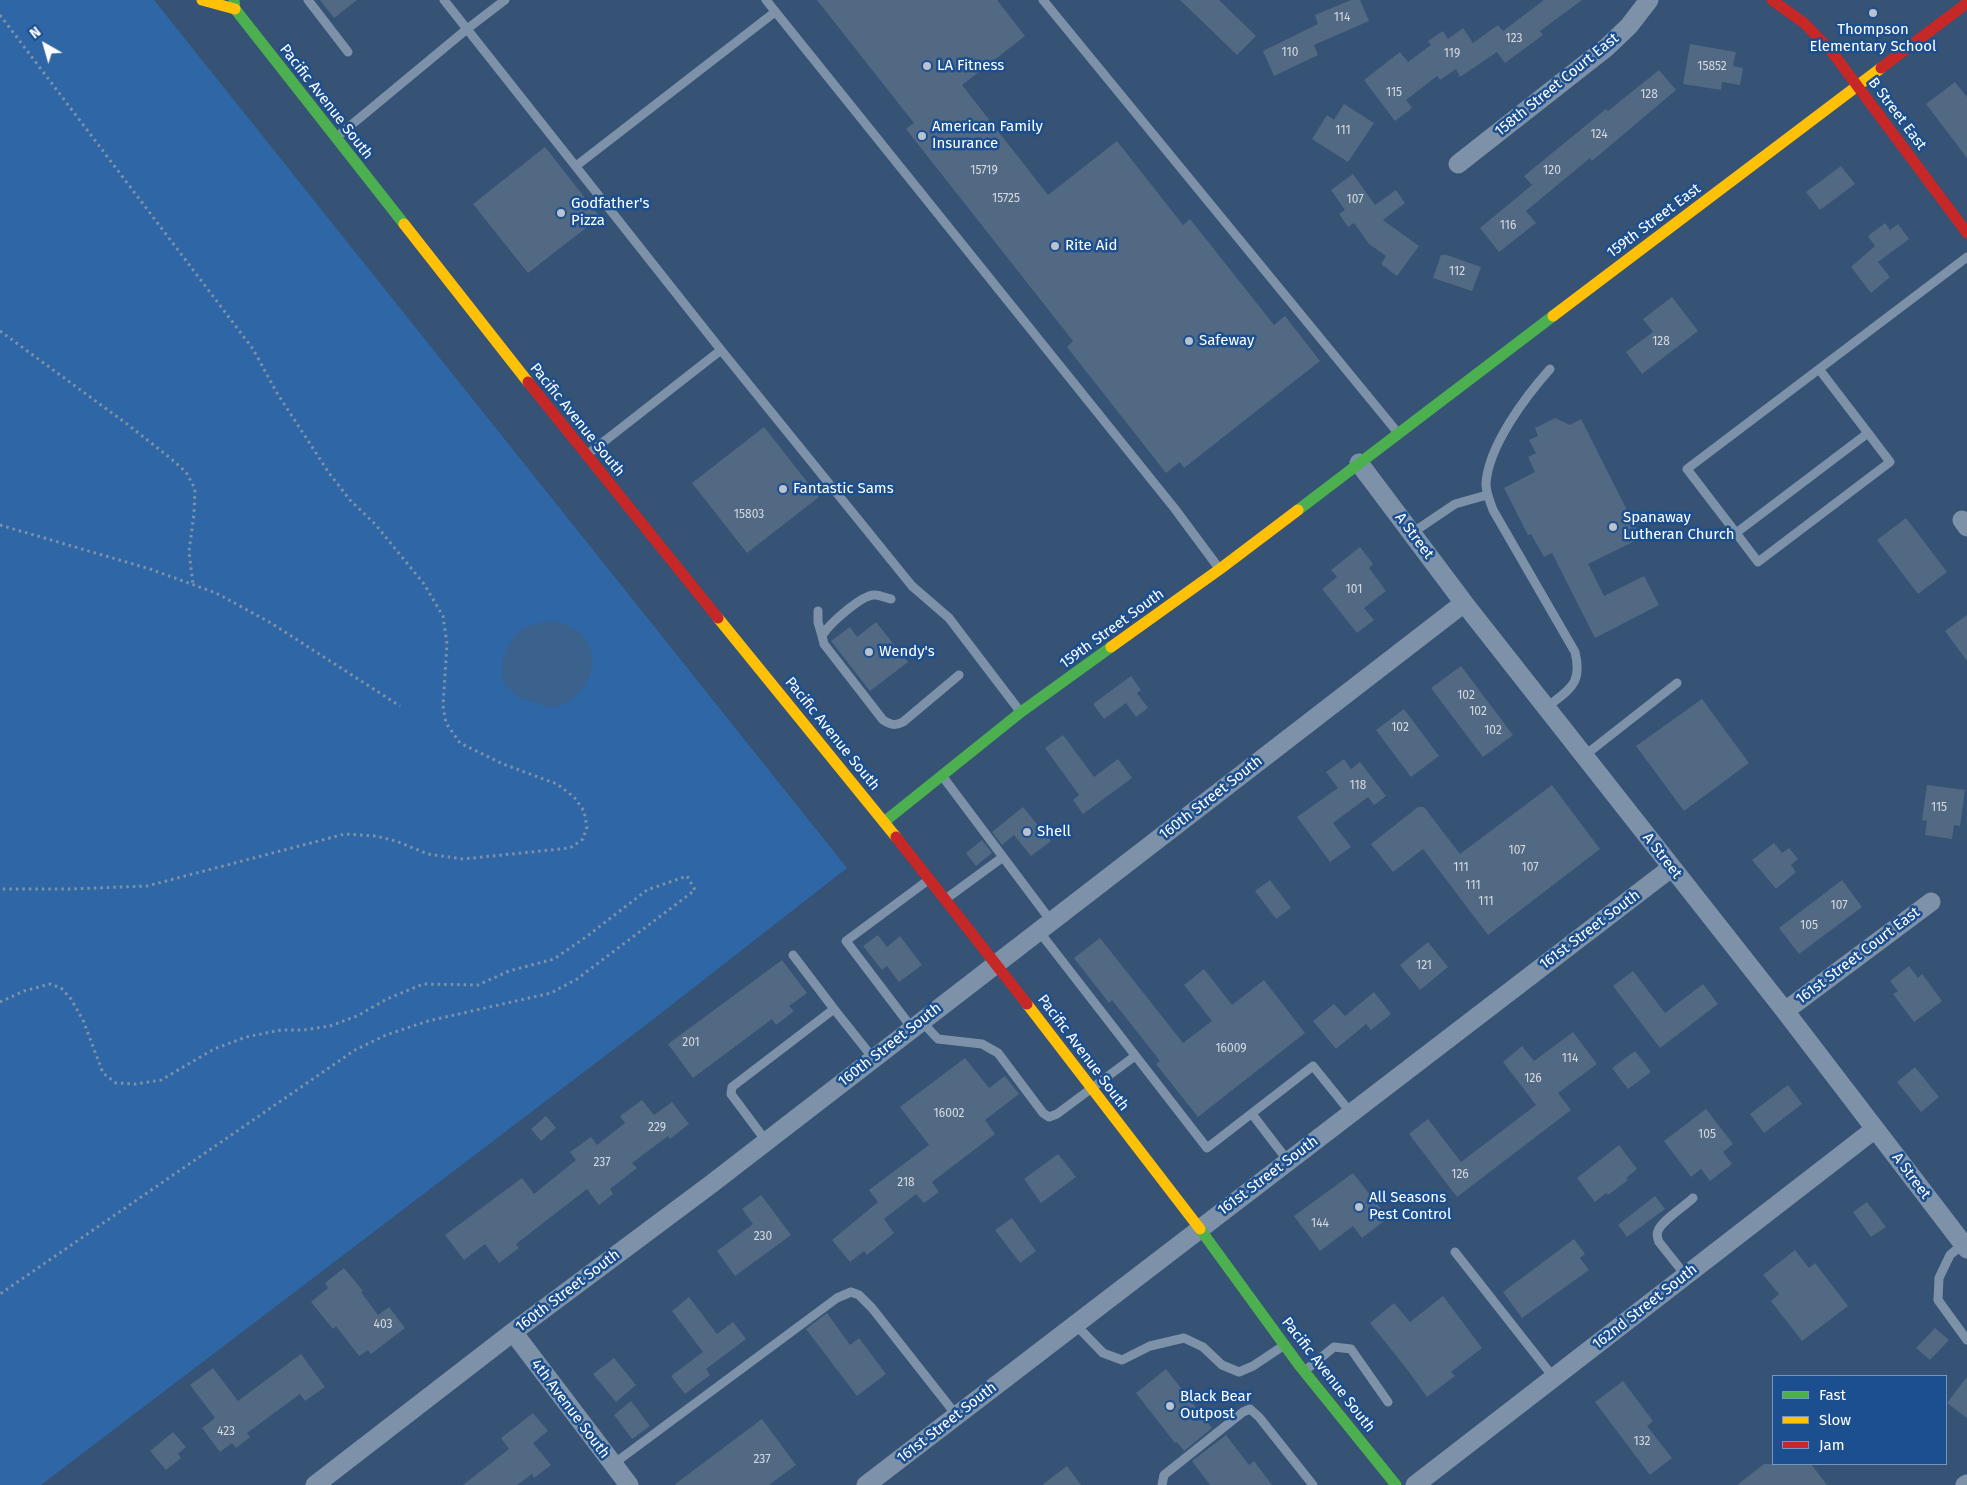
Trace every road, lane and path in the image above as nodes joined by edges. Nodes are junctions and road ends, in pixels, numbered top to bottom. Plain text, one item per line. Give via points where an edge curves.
1 (202, 0) edge
2 (308, 0) edge
3 (444, 0) edge
4 (505, 0) edge
5 (766, 0) edge
6 (1043, 0) edge
7 (1649, 0) edge
8 (1772, 0) edge
9 (1967, 4) edge
10 (235, 5) edge
11 (775, 12) junction
12 (0, 15) edge
13 (467, 29) junction
14 (348, 52) dead end
15 (1858, 87) junction
16 (336, 138) junction
17 (1458, 164) dead end
18 (576, 166) junction
19 (1967, 233) edge
20 (1967, 257) edge
21 (0, 332) edge
22 (721, 350) junction
23 (1550, 369) dead end
24 (1819, 369) junction
25 (1868, 433) junction
26 (1398, 434) junction
27 (586, 456) junction
28 (1359, 463) junction
29 (1487, 495) junction
30 (0, 525) edge
31 (1412, 533) junction
32 (1736, 533) junction
33 (1220, 569) junction
34 (193, 585) junction
35 (891, 599) dead end
36 (1464, 603) junction
37 (818, 611) dead end
38 (822, 636) junction
39 (958, 675) dead end
40 (1677, 683) dead end
41 (400, 706) dead end
42 (1546, 708) junction
43 (1021, 712) junction
44 (1584, 756) junction
45 (942, 776) junction
46 (884, 822) junction
47 (1003, 857) junction
48 (1671, 868) junction
49 (929, 879) junction
50 (0, 889) edge
51 (945, 899) junction
52 (1931, 902) dead end
53 (1044, 925) junction
54 (793, 955) dead end
55 (996, 963) junction
56 (0, 1002) edge
57 (834, 1009) junction
58 (1786, 1011) junction
59 (916, 1024) junction
60 (1135, 1056) junction
61 (873, 1058) junction
62 (1090, 1089) junction
63 (1351, 1113) junction
64 (1252, 1114) junction
65 (1875, 1129) junction
66 (766, 1141) junction
67 (1288, 1161) junction
68 (1693, 1198) dead end
69 (1200, 1229) junction
70 (1965, 1246) edge
71 (1455, 1252) dead end
72 (1686, 1276) junction
73 (0, 1294) edge
74 (1075, 1324) junction
75 (513, 1332) junction
76 (1967, 1340) edge
77 (1285, 1345) junction
78 (1304, 1371) junction
79 (1554, 1378) junction
80 (1388, 1402) dead end
81 (957, 1416) junction
82 (612, 1465) junction
83 (315, 1485) edge
84 (628, 1485) edge
85 (866, 1485) edge
86 (1162, 1485) edge
87 (1313, 1485) edge
88 (1396, 1485) edge
89 (1415, 1485) edge

1 - 10 main road, Pacific Avenue South
2 - 14 lane
3 - 13 lane
4 - 13 lane
5 - 11 lane
6 - 26 lane
7 - 17 street, 158th Street Court East via 1607,47
8 - 15 main road, B Street East via 1807,26
9 - 15 main road, 159th Street East
10 - 16 main road, Pacific Avenue South
11 - 18 lane
11 - 33 lane
12 - 50 path via 253,349 277,393 329,473 424,584 443,616 447,644 443,706 446,723 460,743 503,764 557,784 584,811 588,826 583,839 570,848 463,859 428,854 374,836 345,834 147,886
13 - 16 lane
13 - 18 lane
15 - 19 main road, B Street East
15 - 26 main road, 159th Street East
16 - 27 main road, Pacific Avenue South
18 - 22 lane
20 - 24 lane
21 - 34 path via 127,424 186,472 194,489 189,551
22 - 27 lane
22 - 43 lane via 912,586 949,618
23 - 29 lane via 1523,403 1496,449 1487,476
24 - 25 lane
24 - 32 lane via 1687,469
25 - 32 lane
25 - 32 lane via 1890,462 1758,562
26 - 28 main road, 159th Street East
27 - 46 main road, Pacific Avenue South
28 - 31 street, A Street
28 - 33 main road, 159th Street South
29 - 31 lane via 1454,504
29 - 42 lane via 1575,652 1579,666 1577,679 1571,688
30 - 34 path via 150,569
31 - 36 street, A Street
33 - 43 main road, 159th Street South
34 - 41 path via 216,593 271,623
35 - 38 lane via 874,595 865,598 827,628
36 - 42 street, A Street
36 - 53 street, 160th Street South
37 - 38 lane
38 - 39 lane via 824,644 883,720 890,724 903,722
40 - 44 lane
42 - 44 street, A Street
43 - 45 main road, 159th Street South
44 - 48 street, A Street
45 - 46 main road, 159th Street South
45 - 47 lane
46 - 49 main road, Pacific Avenue South
47 - 51 lane
47 - 53 lane
48 - 58 street, A Street
48 - 63 street, 161st Street South
49 - 51 main road, Pacific Avenue South
49 - 59 lane via 846,941
51 - 55 main road, Pacific Avenue South
52 - 58 street, 161st Street Court East
53 - 55 street, 160th Street South
53 - 60 lane
54 - 57 lane
55 - 59 street, 160th Street South
55 - 62 main road, Pacific Avenue South
56 - 73 path via 50,984 61,988 83,1020 103,1073 116,1084 161,1080 214,1049 246,1037 330,1026 422,984 478,985 509,971 554,959 647,890 687,876 695,890 577,979 551,993 428,1021 355,1050
57 - 61 lane
57 - 66 lane via 732,1087 731,1094
58 - 65 street, A Street
59 - 61 street, 160th Street South
59 - 62 lane via 938,1039 982,1044 998,1053 1049,1117
60 - 62 lane
60 - 64 lane via 1206,1148
61 - 66 street, 160th Street South
62 - 69 main road, Pacific Avenue South
63 - 64 lane via 1312,1066
63 - 67 street, 161st Street South
64 - 67 lane
65 - 70 street, A Street
65 - 72 street, 162nd Street South
66 - 75 street, 160th Street South
67 - 69 street, 161st Street South
68 - 72 lane via 1662,1224 1657,1237
69 - 74 street, 161st Street South
69 - 77 main road, Pacific Avenue South
70 - 76 lane via 1950,1255 1939,1278 1938,1300
71 - 79 lane
72 - 79 street, 162nd Street South
74 - 77 lane via 1103,1353 1122,1360 1150,1346 1184,1338 1204,1347 1222,1365 1238,1372
74 - 81 street, 161st Street South
75 - 82 street, 4th Avenue South
75 - 83 street, 160th Street South
77 - 78 main road, Pacific Avenue South
78 - 80 lane via 1334,1346 1352,1349
78 - 88 main road, Pacific Avenue South
79 - 89 street, 162nd Street South
81 - 82 lane via 872,1308 851,1292 837,1298
81 - 85 street, 161st Street South
82 - 84 street, 4th Avenue South
86 - 87 lane via 1164,1474 1250,1409 1260,1416

